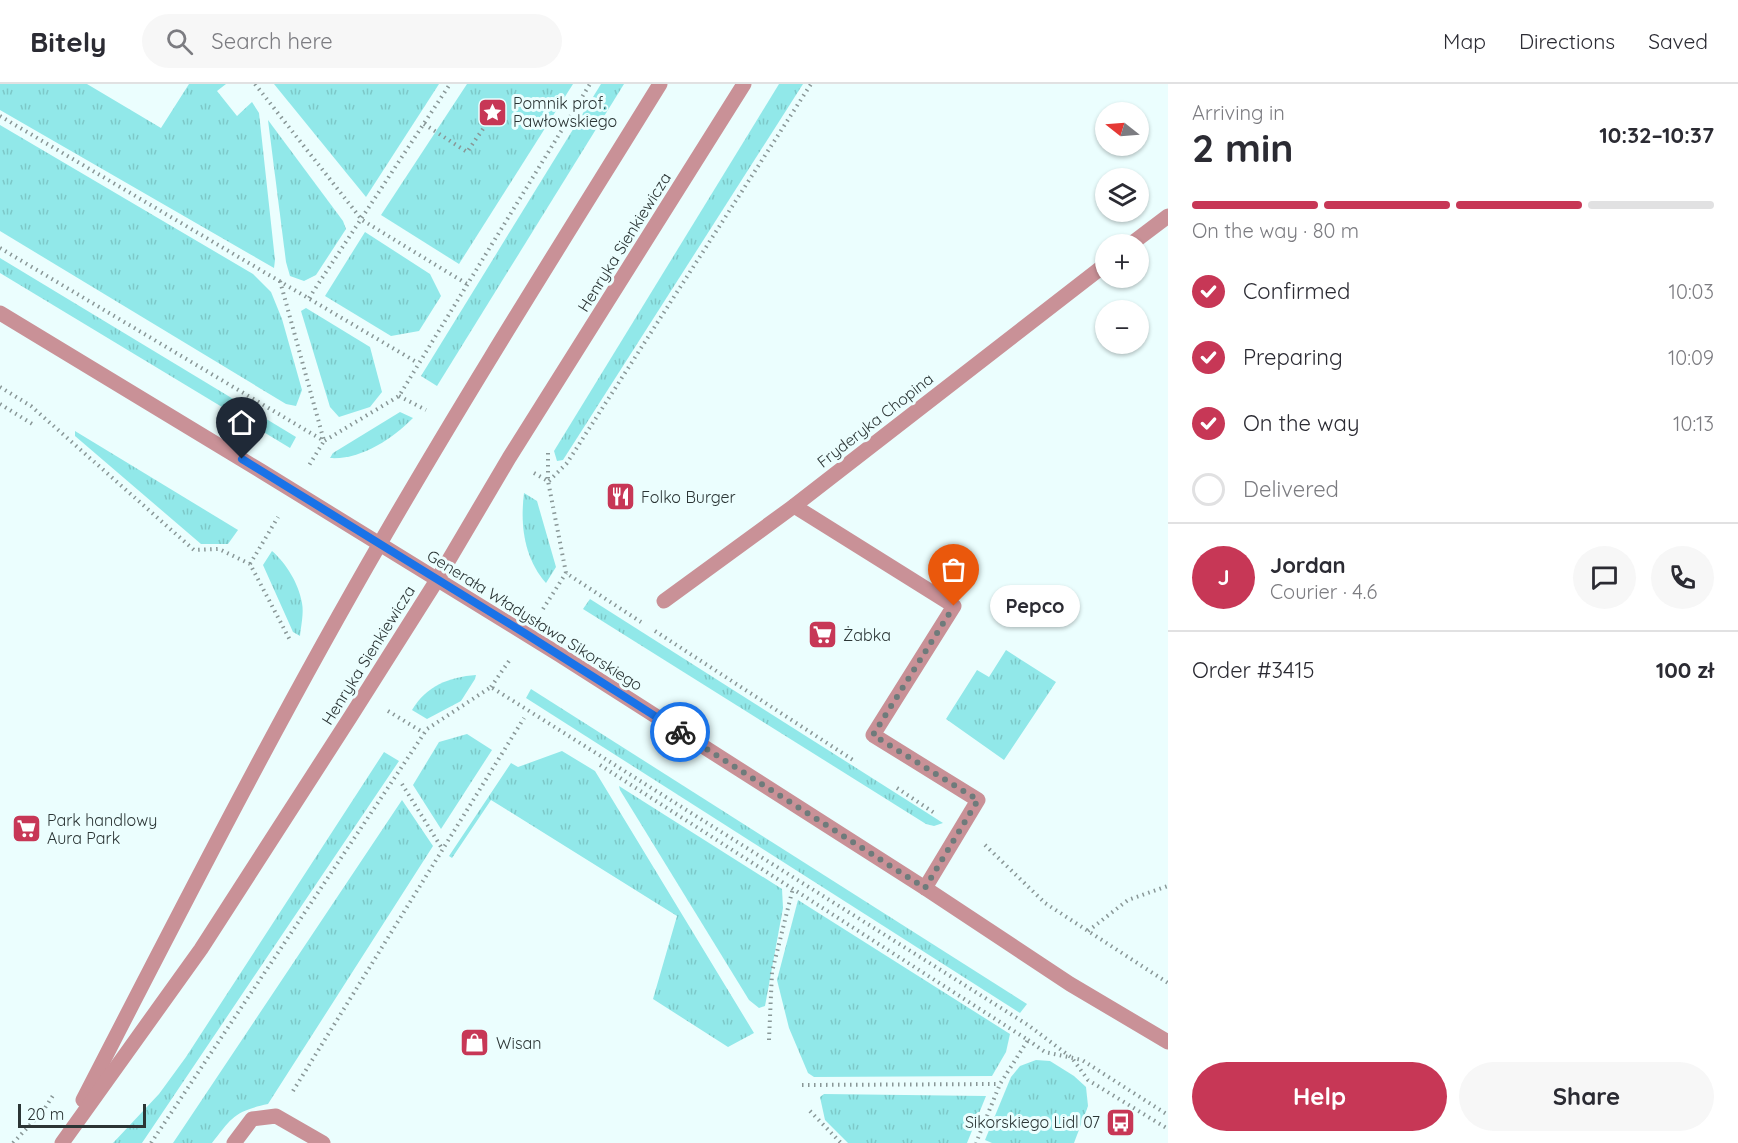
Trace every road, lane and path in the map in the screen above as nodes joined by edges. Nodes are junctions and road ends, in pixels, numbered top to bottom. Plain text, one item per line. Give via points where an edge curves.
1 (255, 84) edge
2 (450, 84) edge
3 (590, 84) edge
4 (660, 84) edge
5 (744, 84) edge
6 (811, 84) edge
7 (0, 116) edge
8 (424, 124) junction
9 (484, 126) dead end
10 (1168, 216) edge
11 (362, 219) junction
12 (1144, 234) edge
13 (0, 248) edge
14 (1095, 273) edge
15 (279, 280) junction
16 (466, 284) junction
17 (309, 298) junction
18 (0, 313) edge
19 (418, 363) junction
20 (0, 387) edge
21 (399, 396) junction
22 (0, 404) edge
23 (425, 409) dead end
24 (34, 425) dead end
25 (324, 441) junction
26 (312, 460) dead end
27 (528, 470) dead end
28 (549, 482) junction
29 (794, 506) junction
30 (263, 543) dead end
31 (380, 543) junction
32 (250, 564) junction
33 (566, 573) junction
34 (437, 579) junction
35 (552, 594) dead end
36 (664, 601) dead end
37 (643, 624) dead end
38 (652, 629) dead end
39 (295, 649) dead end
40 (501, 672) dead end
41 (492, 687) junction
42 (400, 718) dead end
43 (524, 718) dead end
44 (424, 733) junction
45 (600, 765) dead end
46 (861, 765) dead end
47 (402, 784) dead end
48 (891, 785) dead end
49 (960, 830) junction
50 (443, 850) junction
51 (1168, 886) edge
52 (793, 888) junction
53 (925, 888) junction
54 (1088, 931) junction
55 (1168, 983) edge
56 (769, 1040) dead end
57 (1028, 1040) junction
58 (1168, 1042) edge
59 (1072, 1058) junction
60 (1000, 1084) junction
61 (802, 1085) dead end
62 (56, 1091) dead end
63 (810, 1111) dead end
64 (1168, 1115) edge
65 (276, 1116) junction
66 (1168, 1129) edge
67 (13, 1143) edge
68 (62, 1143) edge
69 (151, 1143) edge
70 (234, 1143) edge
71 (323, 1143) edge
72 (841, 1143) edge
73 (976, 1143) edge

1 - 11 path
2 - 8 path
3 - 16 path
4 - 31 street, Henryka Sienkiewicza
5 - 34 street, Henryka Sienkiewicza
6 - 28 path via 567,462
7 - 15 path
8 - 9 path via 467,152
8 - 11 path
10 - 12 street
11 - 16 path
11 - 17 path
13 - 25 path
14 - 29 street, Fryderyka Chopina
15 - 17 path
15 - 25 path
16 - 19 path
17 - 19 path
18 - 31 street, Generała Władysława Sikorskiego
19 - 21 path
20 - 32 path via 31,406 194,550 219,549
21 - 23 path
21 - 25 path
22 - 24 path
25 - 26 path
27 - 28 path
28 - 33 path
29 - 36 street, Fryderyka Chopina
29 - 49 street via 954,606 873,735 978,800
30 - 32 path
31 - 34 street, Generała Władysława Sikorskiego
31 - 68 street, Henryka Sienkiewicza via 268,743
32 - 39 path
33 - 35 path
33 - 37 path
34 - 53 street, Generała Władysława Sikorskiego
34 - 68 street, Henryka Sienkiewicza via 201,949
38 - 46 path
40 - 41 path
41 - 44 path
41 - 59 path via 1028,1024
42 - 44 path
43 - 50 path
44 - 69 path
45 - 52 path
47 - 50 path
48 - 49 path
49 - 53 street
49 - 54 path via 989,848 1045,903
50 - 65 path
51 - 54 path via 1128,900
52 - 56 path via 772,972
52 - 57 path
53 - 58 street, Generała Władysława Sikorskiego via 1070,984
54 - 55 path
57 - 59 path via 1045,1052
57 - 60 path
59 - 64 path via 1082,1060
59 - 66 path via 1088,1080
60 - 61 path
60 - 73 path
62 - 67 path
63 - 72 path
65 - 70 street via 252,1119
65 - 71 street

